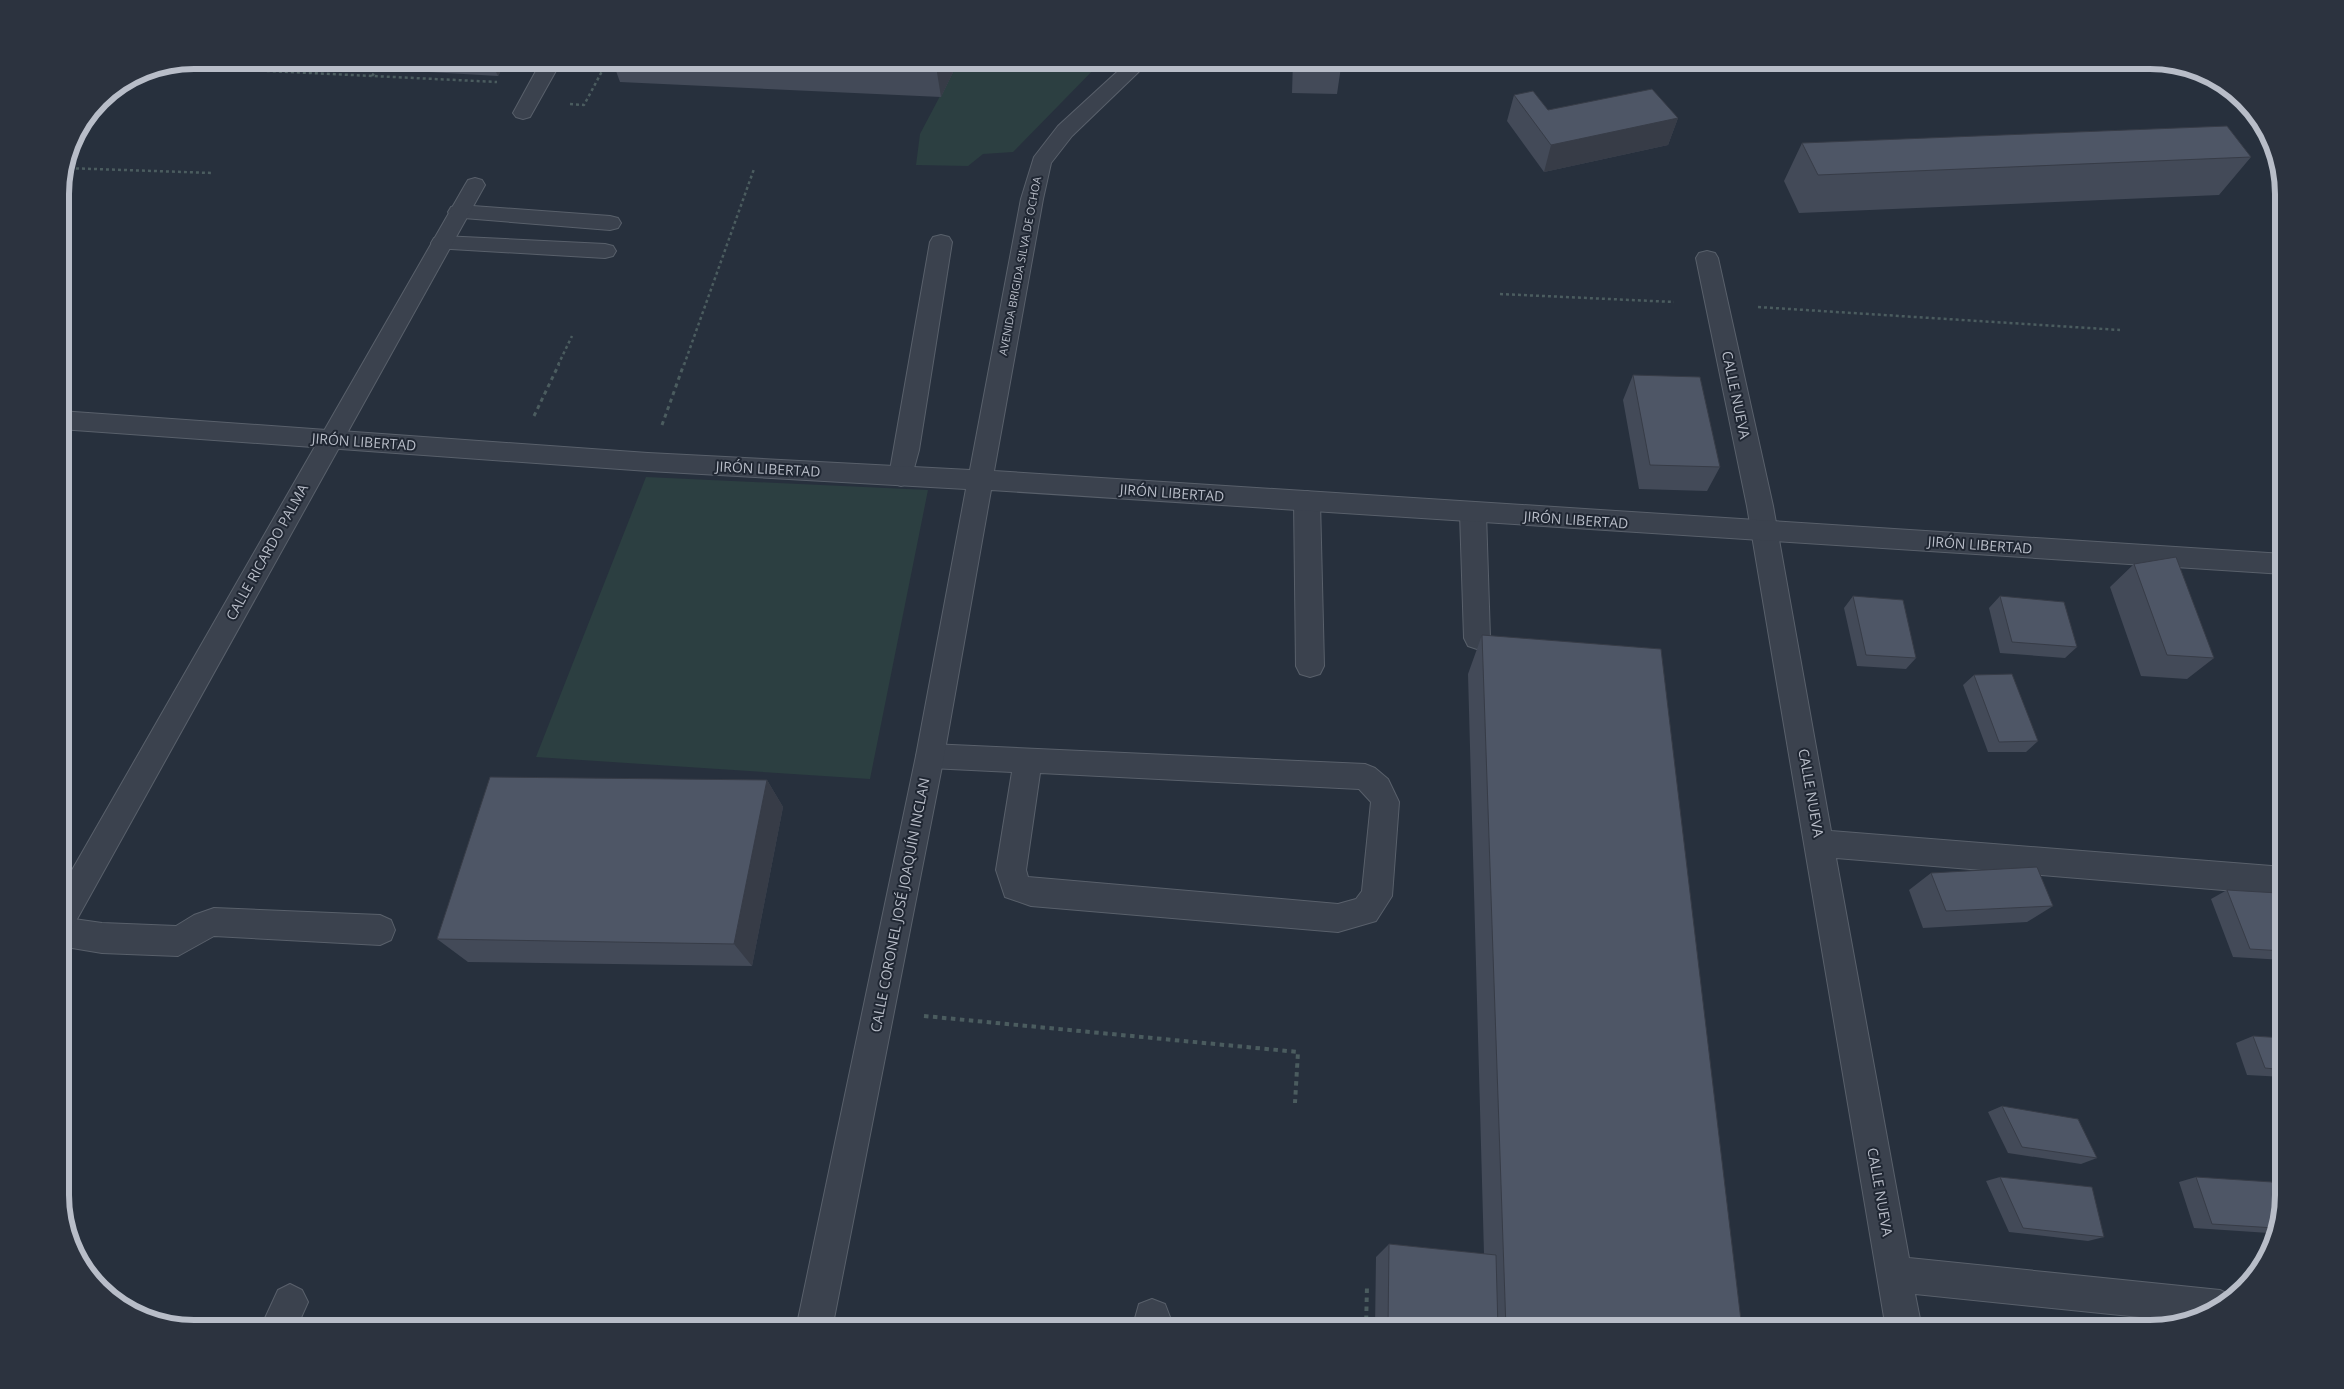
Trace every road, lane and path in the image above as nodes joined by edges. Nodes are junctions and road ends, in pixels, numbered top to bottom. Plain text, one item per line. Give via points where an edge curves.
1 (227, 69) edge
2 (377, 69) edge
3 (547, 69) edge
4 (603, 69) edge
5 (1131, 69) edge
6 (372, 76) junction
7 (499, 82) dead end
8 (584, 105) dead end
9 (523, 113) dead end
10 (72, 168) edge
11 (754, 169) dead end
12 (213, 173) dead end
13 (475, 185) dead end
14 (459, 212) junction
15 (610, 223) dead end
16 (941, 242) dead end
17 (442, 243) junction
18 (605, 251) dead end
19 (1707, 258) dead end
20 (1500, 294) dead end
21 (1717, 304) junction
22 (2120, 330) dead end
23 (572, 336) dead end
24 (69, 421) edge
25 (660, 431) dead end
26 (330, 439) junction
27 (517, 453) junction
28 (901, 476) junction
29 (980, 480) junction
30 (1308, 501) junction
31 (1473, 514) junction
32 (1765, 532) junction
33 (2275, 563) edge
34 (1477, 638) dead end
35 (1310, 666) dead end
36 (930, 756) junction
37 (1028, 760) junction
38 (1820, 843) junction
39 (2275, 880) edge
40 (69, 904) edge
41 (380, 930) dead end
42 (69, 932) edge
43 (878, 1011) junction
44 (1295, 1103) dead end
45 (1895, 1274) junction
46 (1367, 1286) dead end
47 (2206, 1307) edge
48 (816, 1320) edge
49 (1366, 1320) edge
50 (1903, 1320) edge

1 - 6 path
2 - 6 path
3 - 9 street
4 - 8 path
5 - 29 street, AVENIDA BRIGIDA SILVA DE OCHOA via 1065,131 1041,162
6 - 7 path
10 - 12 path
11 - 25 path
13 - 14 street, CALLE RICARDO PALMA
14 - 15 street
14 - 17 street, CALLE RICARDO PALMA
16 - 28 street
17 - 18 street
17 - 26 street, CALLE RICARDO PALMA
19 - 21 street, CALLE NUEVA
20 - 21 path
21 - 22 path
21 - 32 street, CALLE NUEVA
23 - 27 path
24 - 26 street, JIRÓN LIBERTAD
26 - 27 street, JIRÓN LIBERTAD
26 - 40 street, CALLE RICARDO PALMA
27 - 28 street, JIRÓN LIBERTAD
28 - 29 street, JIRÓN LIBERTAD
29 - 30 street, JIRÓN LIBERTAD
29 - 36 street, CALLE CORONEL JOSÉ JOAQUÍN INCLAN
30 - 31 street, JIRÓN LIBERTAD
30 - 35 street
31 - 32 street, JIRÓN LIBERTAD
31 - 34 street
32 - 33 street, JIRÓN LIBERTAD
32 - 38 street, CALLE NUEVA
36 - 37 street
36 - 43 street, CALLE CORONEL JOSÉ JOAQUÍN INCLAN
37 - 37 street via 1365,777 1378,788 1385,802 1377,896 1365,912 1338,918 1031,892 1016,887 1011,870
38 - 39 street
38 - 45 street, CALLE NUEVA
41 - 42 street via 214,922 205,923 178,941 102,938
43 - 44 path via 1298,1052
43 - 48 street, CALLE CORONEL JOSÉ JOAQUÍN INCLAN
45 - 47 street
45 - 50 street, CALLE NUEVA
46 - 49 path

